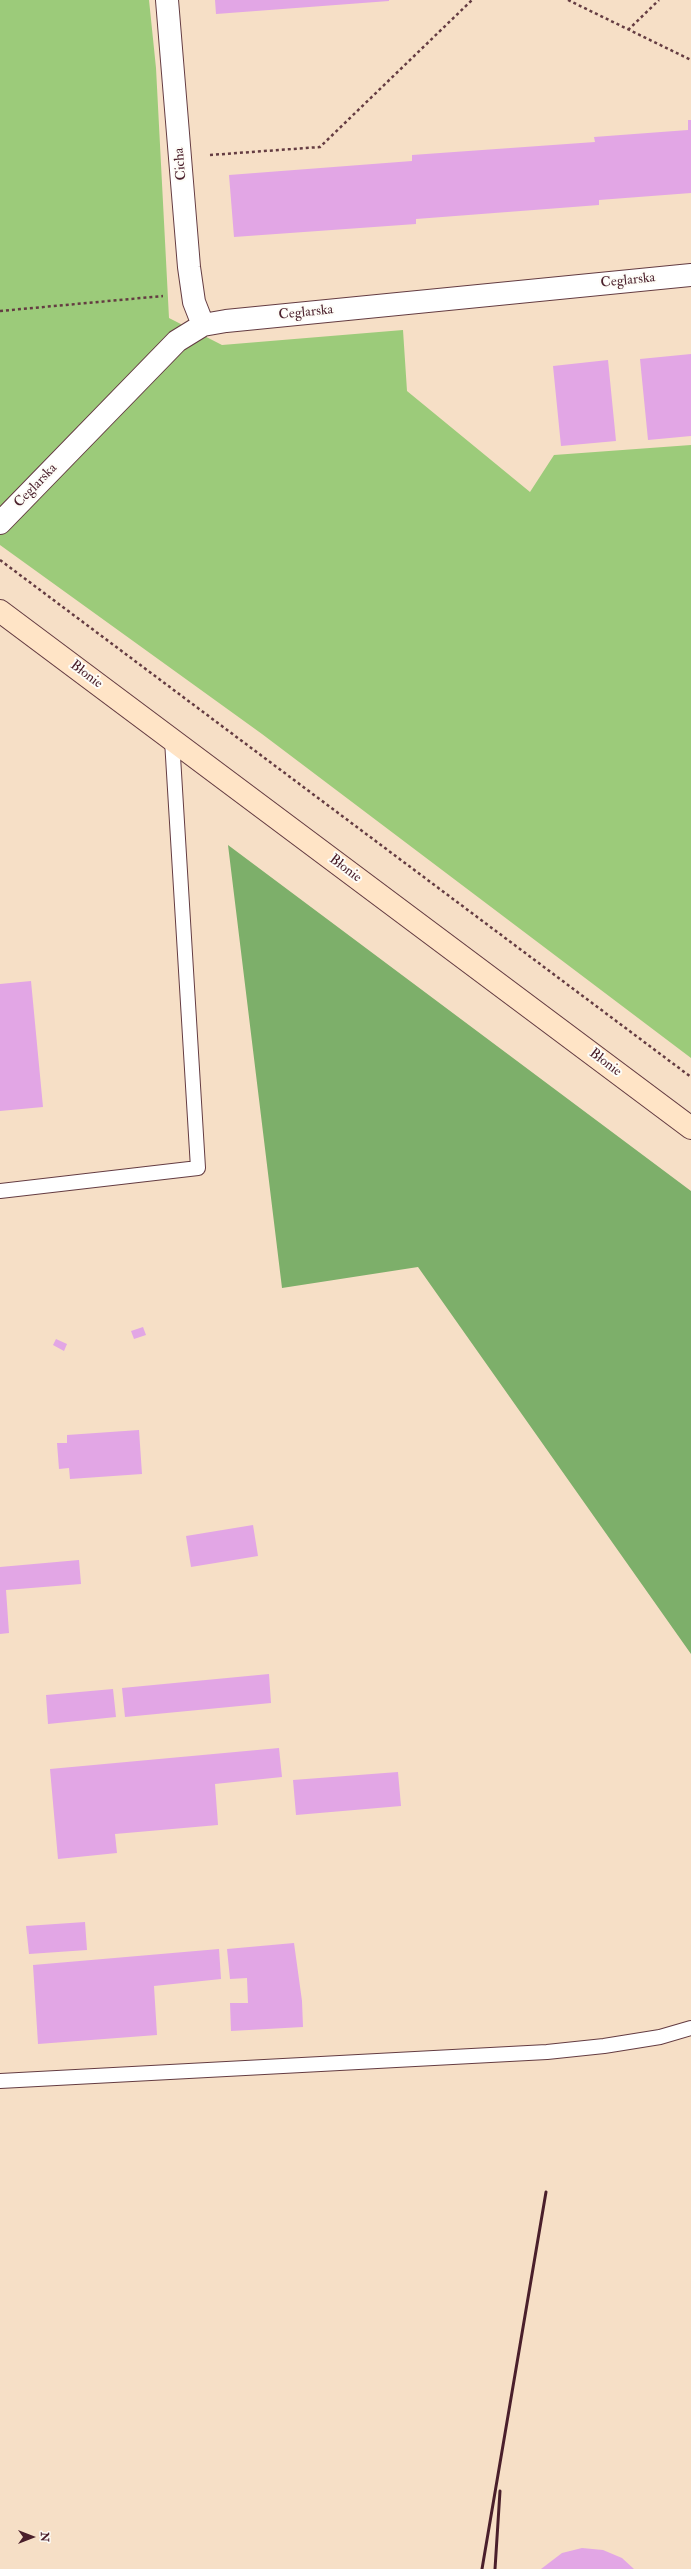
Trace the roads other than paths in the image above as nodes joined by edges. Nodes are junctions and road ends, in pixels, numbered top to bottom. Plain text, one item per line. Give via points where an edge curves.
1 (167, 0) edge
2 (691, 275) edge
3 (203, 325) junction
4 (0, 523) edge
5 (0, 611) edge
6 (172, 740) junction
7 (691, 1128) edge
8 (0, 1190) edge
9 (691, 2028) edge
10 (0, 2081) edge

1 - 3 street, Cicha via 194,302
2 - 3 street, Ceglarska
3 - 4 street, Ceglarska via 177,341
5 - 6 street, Błonie
6 - 7 street, Błonie
6 - 8 lane via 198,1168
9 - 10 lane via 660,2037 547,2052

